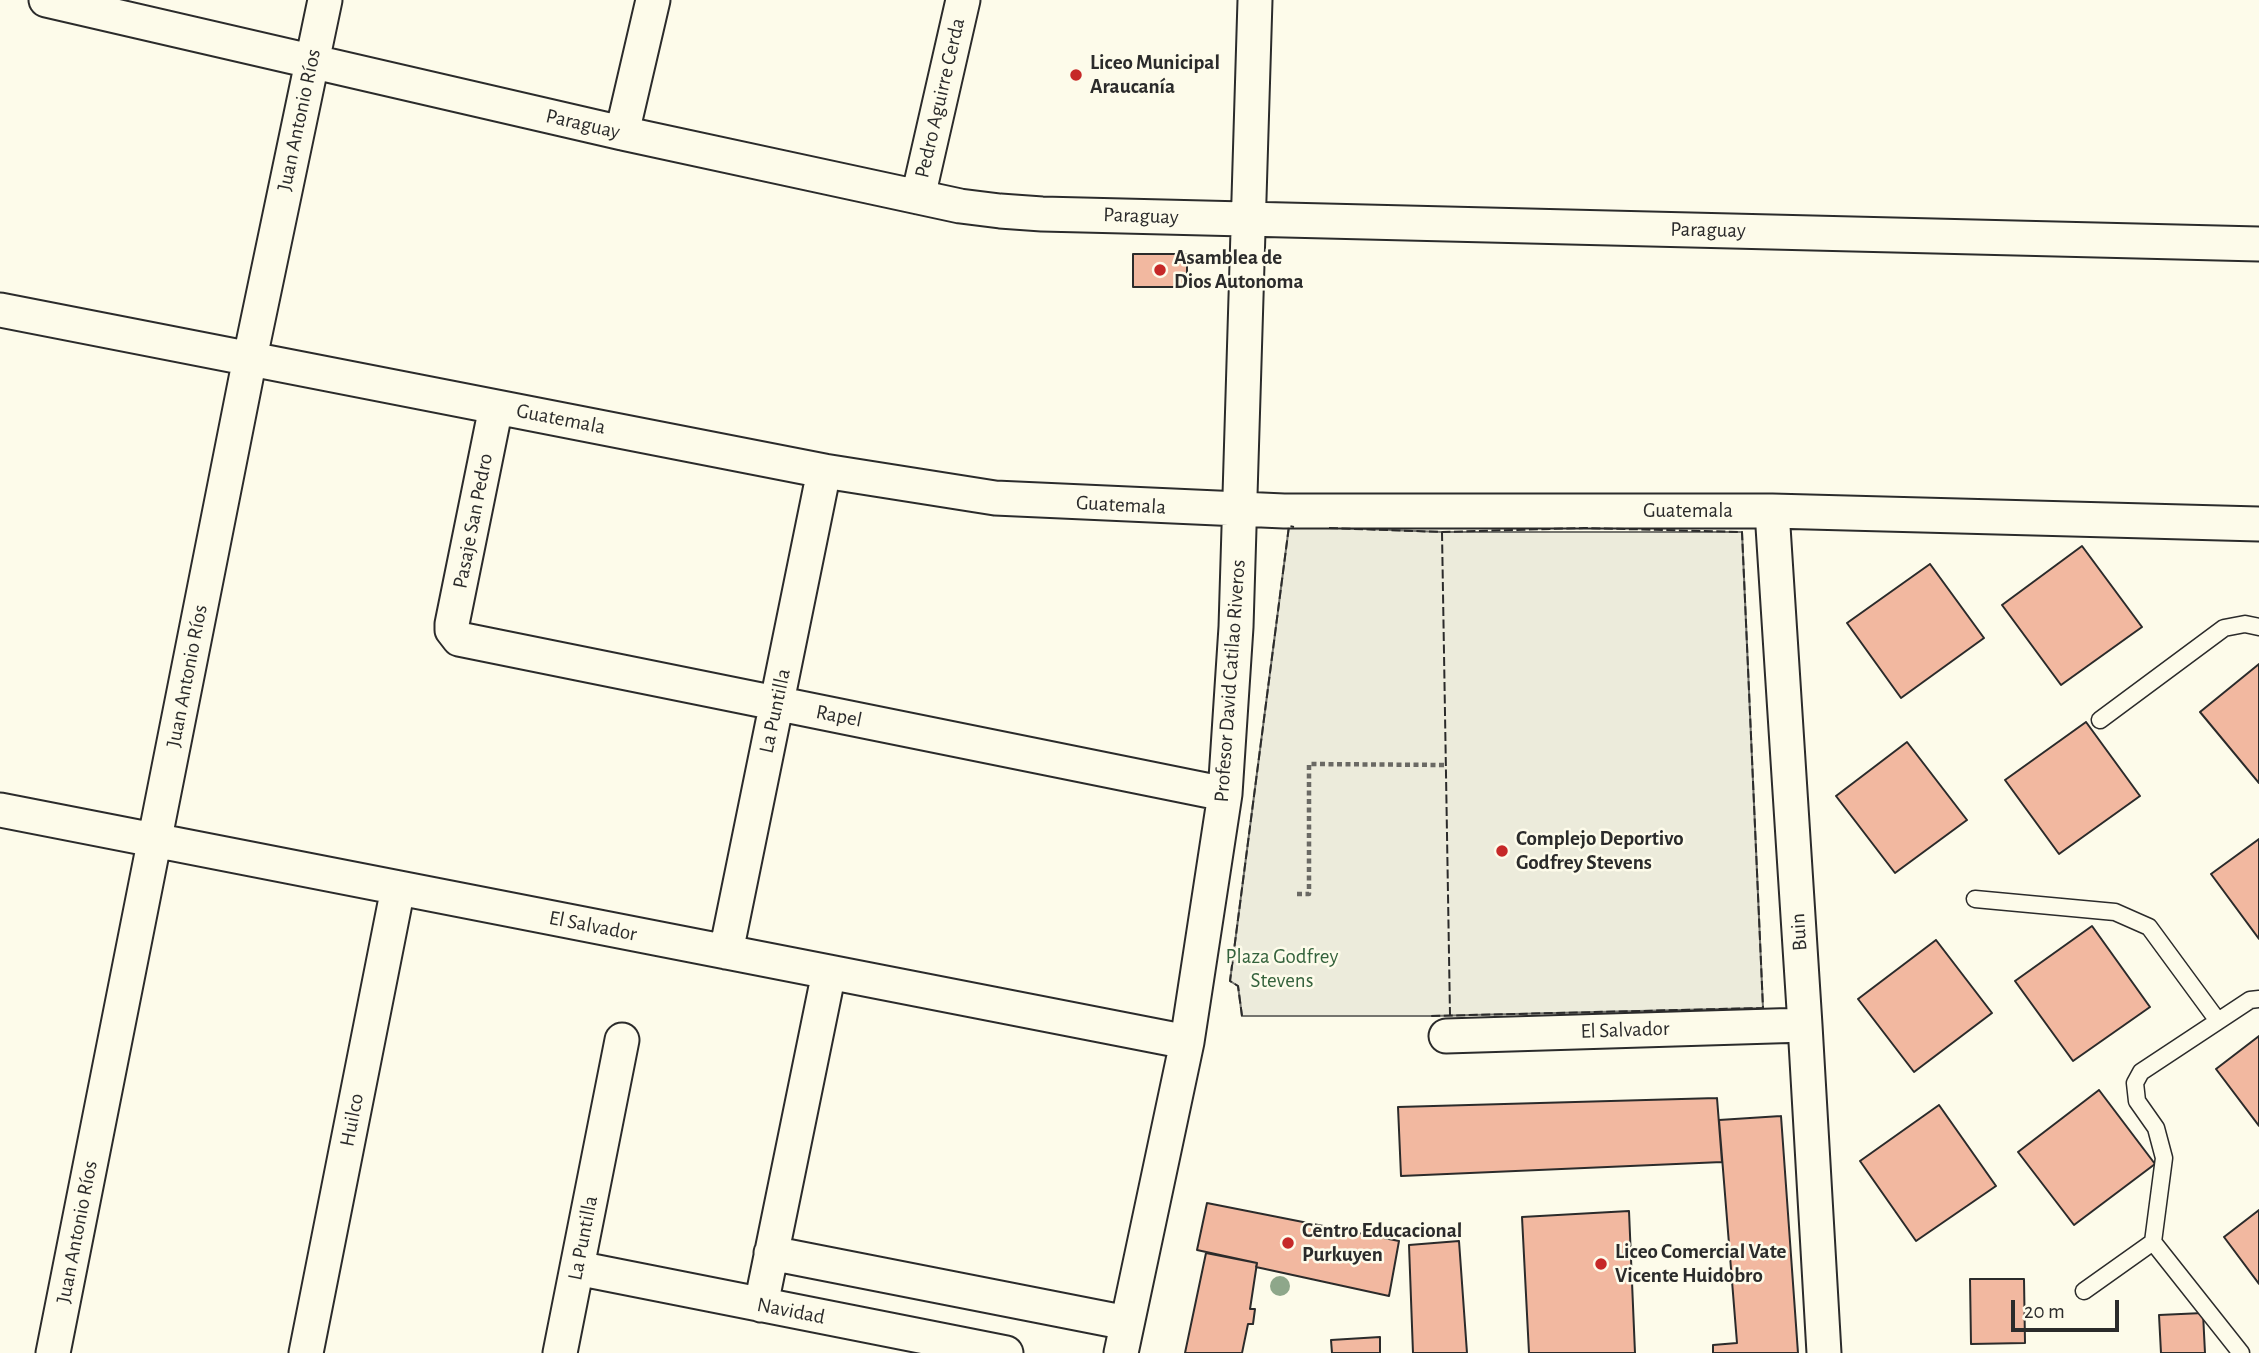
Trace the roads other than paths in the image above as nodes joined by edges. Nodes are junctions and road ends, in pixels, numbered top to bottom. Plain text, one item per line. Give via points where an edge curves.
1 (46, 0) edge
2 (325, 0) edge
3 (653, 0) edge
4 (963, 0) edge
5 (1255, 0) edge
6 (311, 62) junction
7 (622, 133) junction
8 (918, 197) junction
9 (1249, 218) junction
10 (2259, 244) edge
11 (0, 310) edge
12 (250, 358) junction
13 (496, 407) junction
14 (824, 471) junction
15 (1240, 510) junction
16 (1772, 511) junction
17 (2259, 524) edge
18 (2259, 627) edge
19 (454, 635) joint
20 (776, 704) junction
21 (2100, 720) dead end
22 (1225, 794) junction
23 (0, 810) edge
24 (155, 841) junction
25 (398, 888) junction
26 (1975, 899) dead end
27 (726, 952) junction
28 (829, 972) junction
29 (2259, 999) edge
30 (2217, 1021) junction
31 (1805, 1025) junction
32 (1446, 1036) dead end
33 (622, 1040) dead end
34 (1186, 1042) junction
35 (2153, 1242) junction
36 (771, 1253) junction
37 (577, 1268) junction
38 (2084, 1291) dead end
39 (761, 1305) junction
40 (1124, 1338) edge
41 (53, 1353) edge
42 (306, 1353) edge
43 (560, 1353) edge
44 (1006, 1353) edge
45 (1824, 1353) edge
46 (2241, 1353) edge

1 - 6 street, Paraguay
2 - 6 street, Juan Antonio Ríos
3 - 7 street
4 - 8 street, Pedro Aguirre Cerda
5 - 9 street, Profesor David Catilao Riveros
6 - 7 street, Paraguay
6 - 12 street, Juan Antonio Ríos
7 - 8 street, Paraguay
8 - 9 street, Paraguay via 1042,214
9 - 10 street, Paraguay
9 - 15 street, Profesor David Catilao Riveros
11 - 12 street, Guatemala
12 - 13 street, Guatemala
12 - 24 street, Juan Antonio Ríos
13 - 14 street, Guatemala
13 - 19 street, Pasaje San Pedro via 452,624
14 - 15 street, Guatemala via 995,498
14 - 20 street, La Puntilla
15 - 16 street, Guatemala
15 - 22 street, Profesor David Catilao Riveros
16 - 17 street, Guatemala
16 - 31 street, Buin
18 - 21 lane via 2224,628
19 - 20 street, Rapel via 464,641
20 - 22 street, Rapel
20 - 27 street, La Puntilla
22 - 34 street, Profesor David Catilao Riveros
23 - 24 street, El Salvador
24 - 25 street, El Salvador
24 - 41 street, Juan Antonio Ríos
25 - 27 street, El Salvador
25 - 42 street, Huilco
26 - 30 lane via 2115,912 2149,927
27 - 28 street, El Salvador
28 - 34 street, El Salvador
28 - 36 street
29 - 30 lane
30 - 35 lane via 2141,1072 2135,1083 2137,1101 2156,1128 2164,1158
31 - 32 street, El Salvador
31 - 45 street, Buin
33 - 37 street, La Puntilla
34 - 40 street, Profesor David Catilao Riveros
35 - 38 lane
35 - 46 lane
36 - 39 street
36 - 40 street
37 - 39 street, Navidad
37 - 43 street, La Puntilla
39 - 44 street, Navidad

